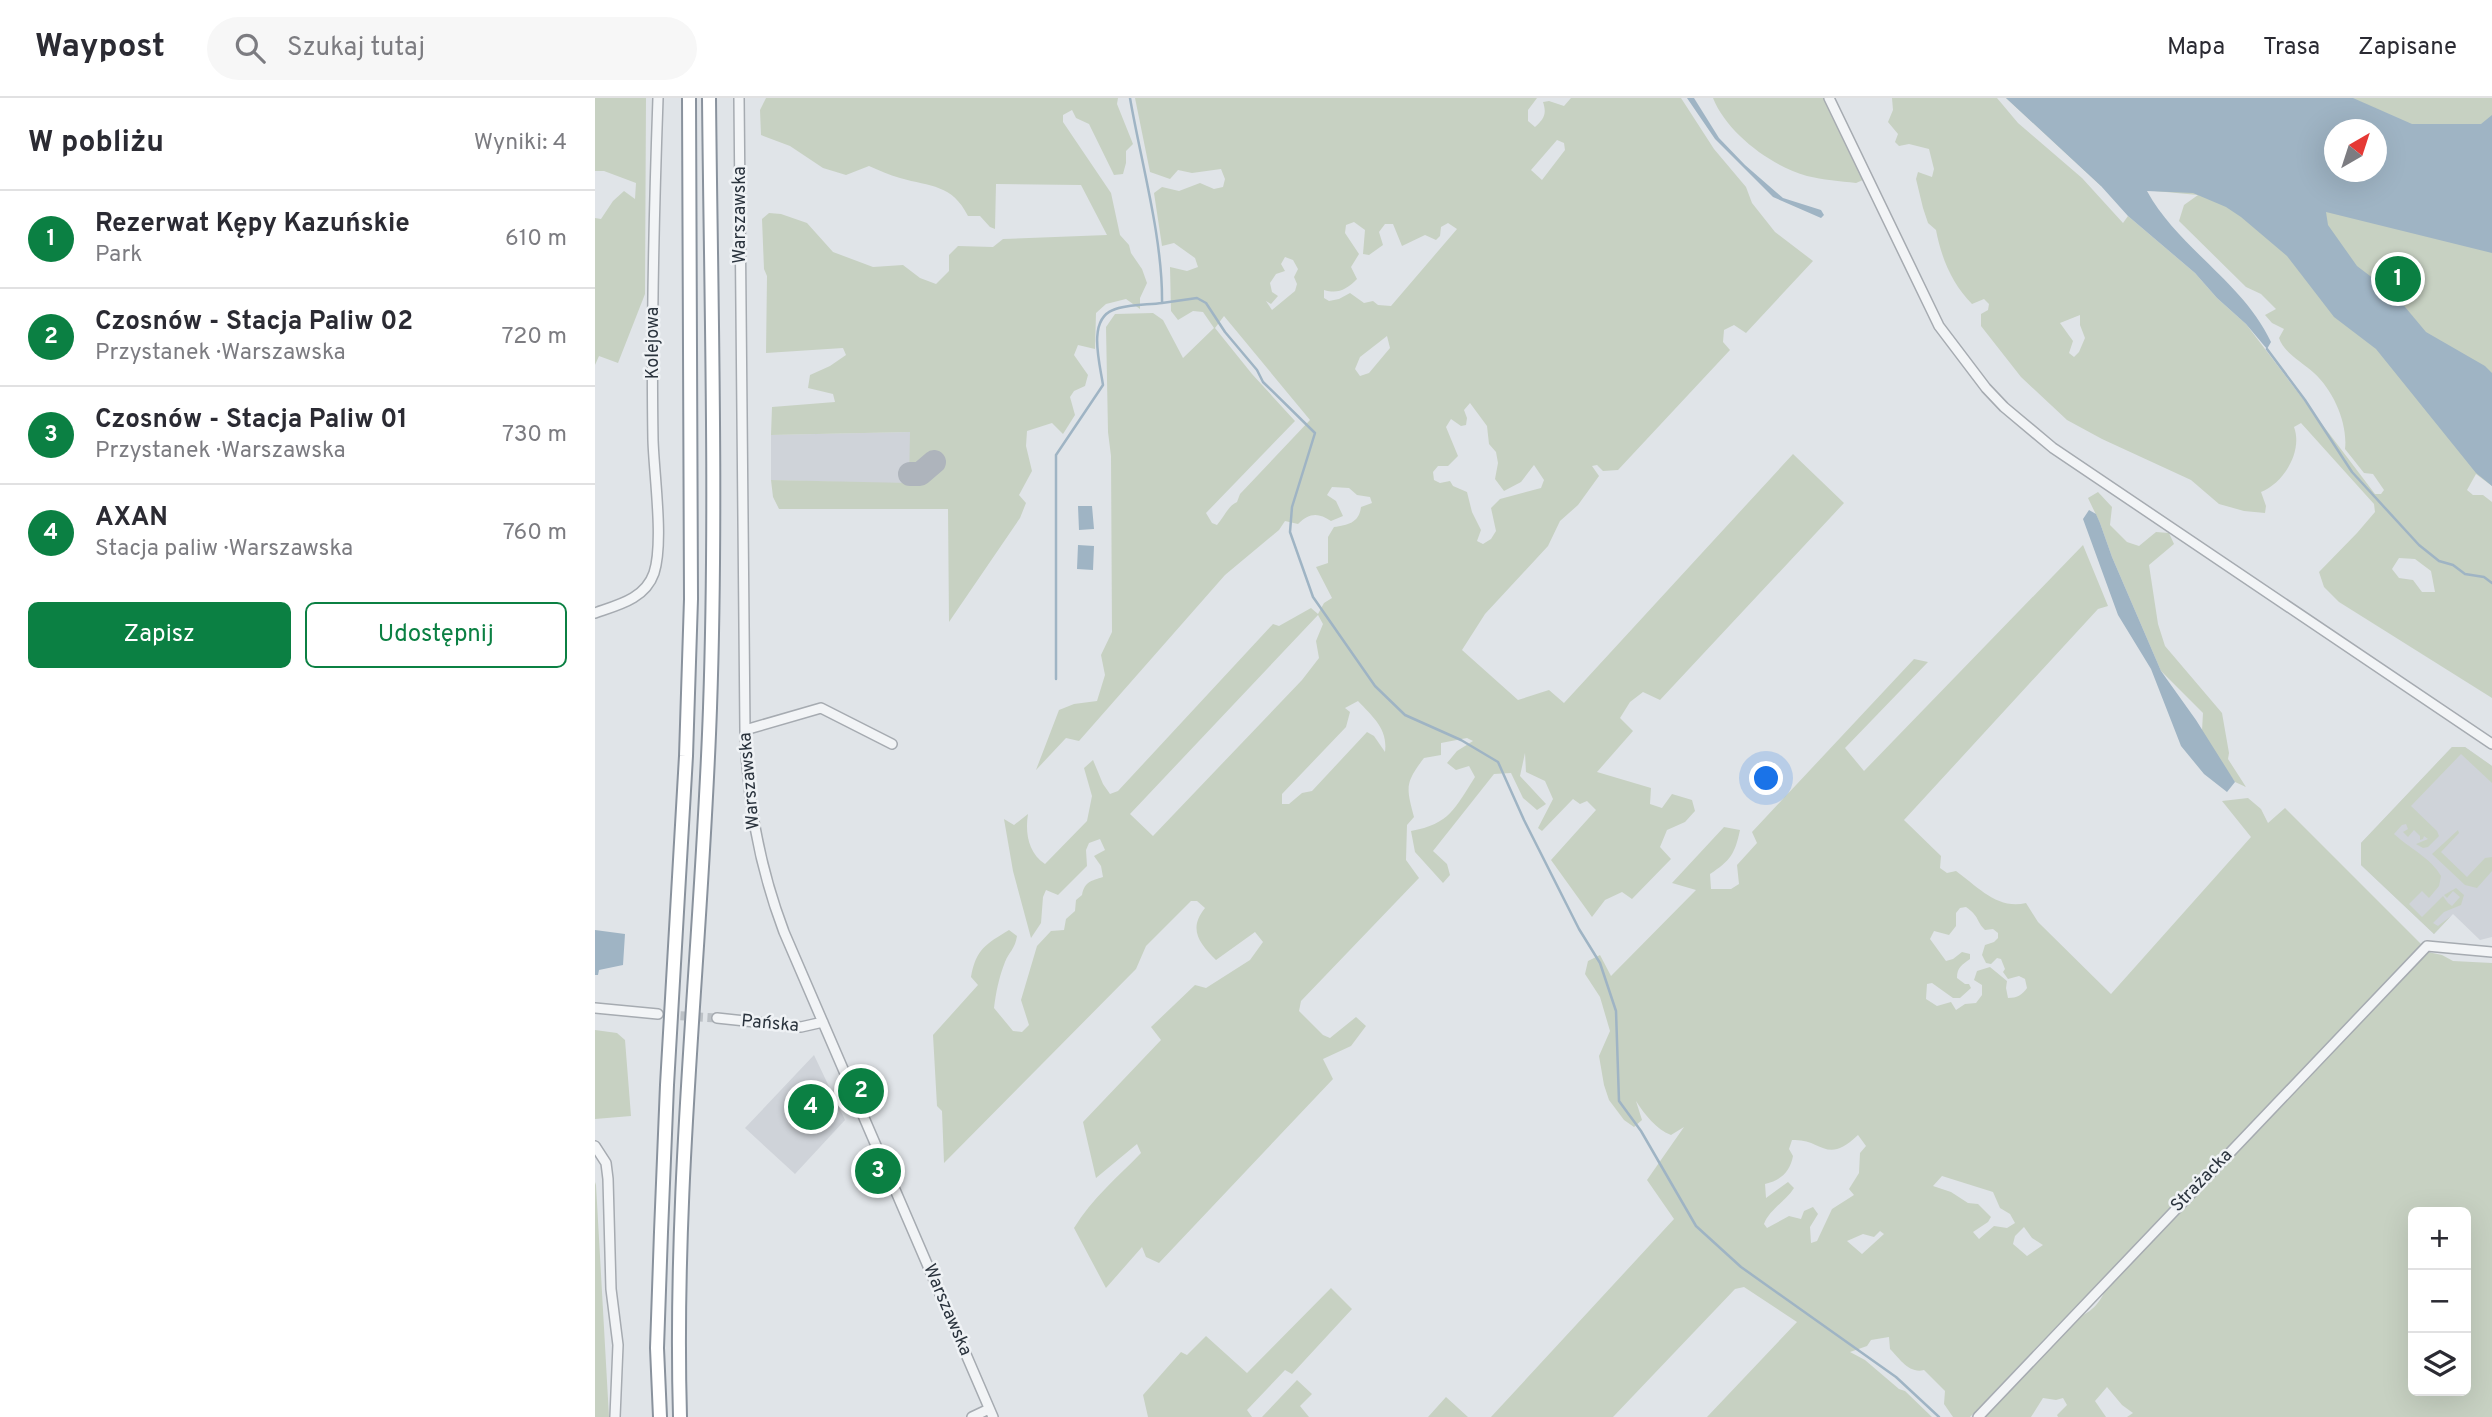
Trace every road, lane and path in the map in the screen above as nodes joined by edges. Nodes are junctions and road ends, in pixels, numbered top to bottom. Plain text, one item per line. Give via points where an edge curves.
1 (658, 98) edge
2 (689, 98) edge
3 (709, 98) edge
4 (739, 98) edge
5 (1829, 98) edge
6 (595, 613) edge
7 (745, 730) junction
8 (892, 744) dead end
9 (2492, 744) edge
10 (2492, 952) edge
11 (595, 1008) edge
12 (658, 1014) tunnel mouth
13 (717, 1018) tunnel mouth
14 (823, 1022) junction
15 (595, 1146) edge
16 (991, 1413) edge
17 (615, 1417) edge
18 (660, 1417) edge
19 (680, 1417) edge
20 (972, 1417) edge
21 (1978, 1417) edge

1 - 6 street, Kolejowa via 652,299 658,552 654,573 636,597
2 - 18 highway via 690,624 660,1233 656,1348
3 - 19 highway via 711,684 680,1246
4 - 7 street, Warszawska
5 - 9 street via 1939,326 2004,407 2074,463
7 - 8 street via 821,708
7 - 14 street, Warszawska via 750,802 764,872
10 - 21 street, Strażacka via 2427,947
11 - 12 street
13 - 14 street, Pańska via 801,1027
14 - 16 street, Warszawska
15 - 17 street via 606,1163 608,1179 611,1289 618,1345
16 - 20 street

